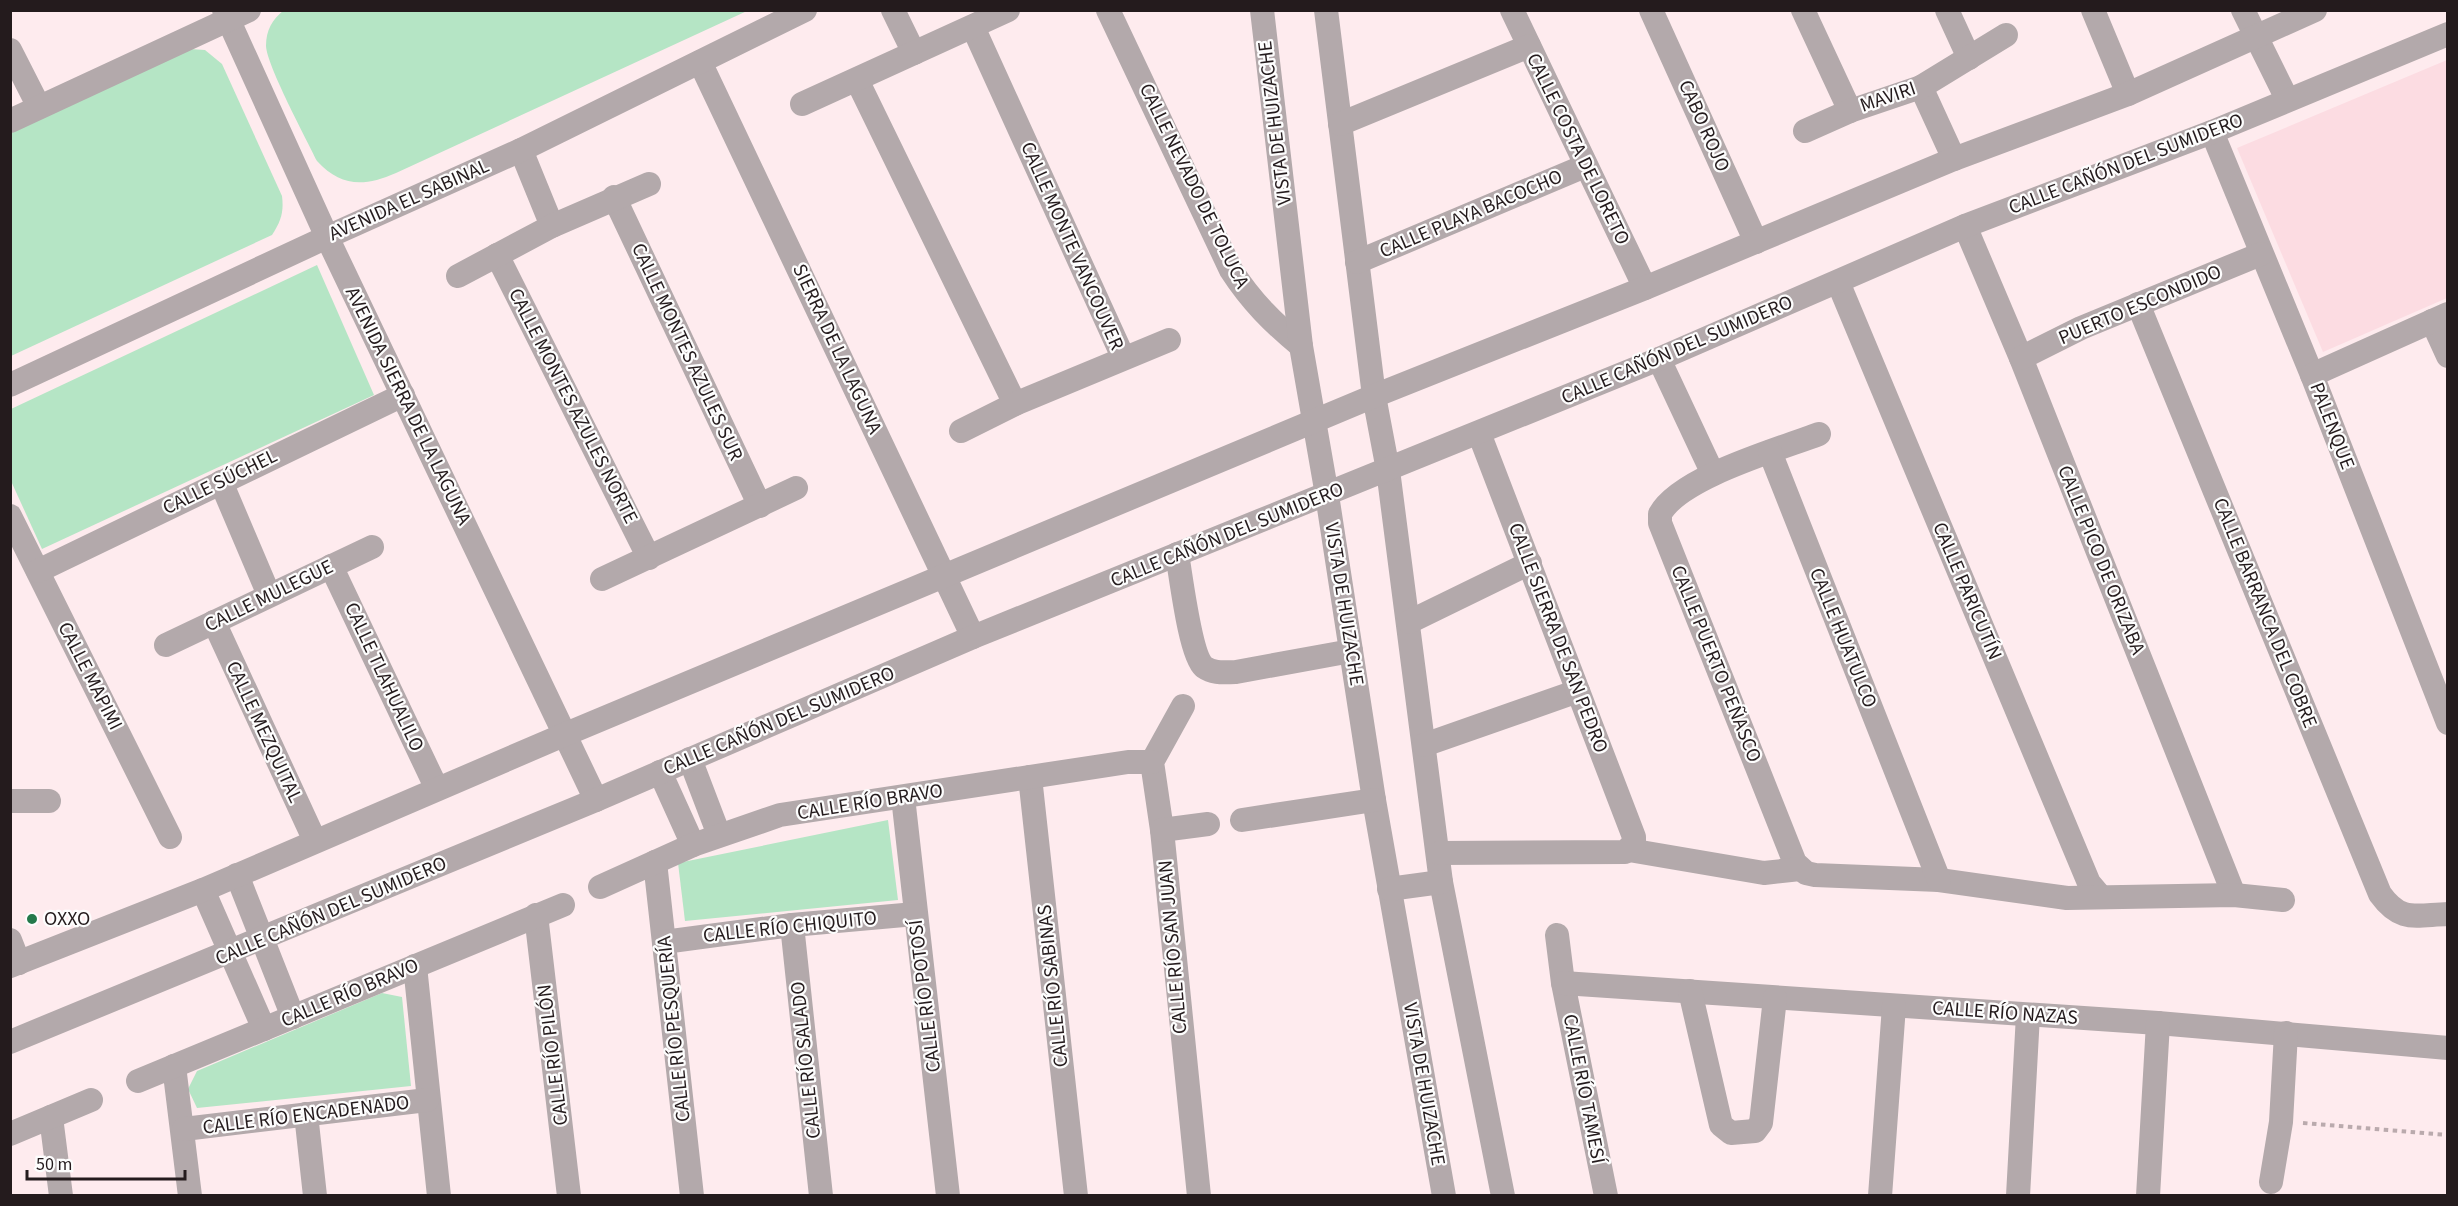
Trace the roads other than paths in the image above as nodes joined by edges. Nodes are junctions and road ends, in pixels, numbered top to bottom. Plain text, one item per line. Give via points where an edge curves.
1 (805, 10) edge
2 (893, 10) edge
3 (1008, 10) edge
4 (1108, 10) edge
5 (1262, 10) edge
6 (1326, 10) edge
7 (1512, 10) edge
8 (1651, 10) edge
9 (1803, 10) edge
10 (1947, 10) edge
11 (2093, 10) edge
12 (2243, 10) edge
13 (2315, 10) edge
14 (234, 14) edge
15 (973, 27) junction
16 (2448, 34) edge
17 (2006, 35) dead end
18 (2256, 38) junction
19 (1529, 46) junction
20 (10, 50) edge
21 (914, 53) junction
22 (1969, 58) junction
23 (700, 62) junction
24 (857, 80) junction
25 (1921, 87) junction
26 (2128, 93) junction
27 (2287, 99) junction
28 (802, 104) dead end
29 (39, 107) junction
30 (1850, 111) junction
31 (10, 121) edge
32 (1340, 124) junction
33 (1805, 131) dead end
34 (2212, 132) junction
35 (521, 150) junction
36 (1954, 159) junction
37 (1585, 166) junction
38 (649, 184) dead end
39 (614, 197) junction
40 (552, 226) junction
41 (1965, 226) junction
42 (327, 237) junction
43 (1756, 242) junction
44 (2261, 254) junction
45 (497, 255) junction
46 (1357, 262) junction
47 (458, 276) dead end
48 (1838, 282) junction
49 (1645, 288) junction
50 (2138, 304) junction
51 (2440, 318) edge
52 (1169, 340) dead end
53 (1301, 346) junction
54 (2448, 356) edge
55 (1123, 357) junction
56 (2021, 358) junction
57 (1659, 359) junction
58 (2312, 375) junction
59 (10, 385) edge
60 (403, 395) junction
61 (1374, 396) junction
62 (1015, 404) junction
63 (1315, 422) junction
64 (960, 431) dead end
65 (1479, 433) junction
66 (1819, 434) dead end
67 (1770, 452) junction
68 (1388, 470) junction
69 (1713, 474) junction
70 (221, 482) junction
71 (796, 488) dead end
72 (1327, 495) junction
73 (760, 506) junction
74 (10, 516) edge
75 (372, 547) dead end
76 (1177, 554) junction
77 (649, 558) junction
78 (1530, 564) junction
79 (331, 566) junction
80 (38, 571) junction
81 (945, 577) junction
82 (602, 579) dead end
83 (269, 595) junction
84 (214, 622) junction
85 (1409, 622) junction
86 (973, 637) junction
87 (166, 645) dead end
88 (1351, 651) junction
89 (1578, 691) junction
90 (1184, 706) dead end
91 (2448, 723) edge
92 (566, 734) junction
93 (1424, 745) junction
94 (690, 759) junction
95 (1152, 762) junction
96 (660, 772) junction
97 (1030, 777) junction
98 (437, 789) junction
99 (903, 797) junction
100 (596, 800) junction
101 (1374, 800) junction
102 (10, 801) edge
103 (49, 801) dead end
104 (1242, 820) dead end
105 (1208, 824) dead end
106 (1162, 830) junction
107 (719, 835) junction
108 (170, 837) dead end
109 (315, 841) junction
110 (693, 845) junction
111 (1631, 846) junction
112 (1439, 853) junction
113 (655, 862) junction
114 (1803, 871) junction
115 (237, 875) junction
116 (1939, 880) junction
117 (1441, 882) junction
118 (600, 886) dead end
119 (1389, 889) junction
120 (203, 890) junction
121 (2234, 895) junction
122 (2100, 896) junction
123 (2283, 900) dead end
124 (563, 905) dead end
125 (915, 914) junction
126 (2448, 914) edge
127 (536, 915) junction
128 (792, 925) junction
129 (1557, 935) dead end
130 (262, 939) junction
131 (10, 940) edge
132 (664, 942) junction
133 (231, 953) junction
134 (15, 964) edge
135 (415, 966) junction
136 (1563, 983) junction
137 (1690, 992) junction
138 (1775, 998) junction
139 (1894, 1006) junction
140 (2028, 1015) junction
141 (293, 1017) junction
142 (2158, 1023) junction
143 (264, 1029) junction
144 (2286, 1033) junction
145 (10, 1042) edge
146 (2448, 1048) edge
147 (174, 1066) junction
148 (138, 1081) dead end
149 (91, 1100) dead end
150 (427, 1100) junction
151 (306, 1114) junction
152 (51, 1117) junction
153 (184, 1129) junction
154 (10, 1134) edge
155 (2271, 1182) dead end
156 (61, 1196) edge
157 (190, 1196) edge
158 (315, 1196) edge
159 (439, 1196) edge
160 (569, 1196) edge
161 (692, 1196) edge
162 (821, 1196) edge
163 (948, 1196) edge
164 (1076, 1196) edge
165 (1199, 1196) edge
166 (1444, 1196) edge
167 (1503, 1196) edge
168 (1606, 1196) edge
169 (1880, 1196) edge
170 (2018, 1196) edge
171 (2148, 1196) edge

1 - 23 street, AVENIDA EL SABINAL
2 - 21 street
3 - 15 street
4 - 53 street, CALLE NEVADO DE TOLUCA via 1231,270 1268,319
5 - 53 street, VISTA DE HUIZACHE
6 - 32 street
7 - 19 street, CALLE COSTA DE LORETO
8 - 43 street, CABO ROJO
9 - 30 street
10 - 22 street
11 - 26 street
12 - 18 street
13 - 18 street
14 - 29 street
14 - 42 street, AVENIDA SIERRA DE LA LAGUNA
15 - 21 street
15 - 55 street, CALLE MONTE VANCOUVER
16 - 27 street, CALLE CAÑÓN DEL SUMIDERO
17 - 22 street, MAVIRI
18 - 26 street
18 - 27 street
19 - 32 street
19 - 37 street, CALLE COSTA DE LORETO
20 - 29 street
21 - 24 street
22 - 25 street, MAVIRI
23 - 35 street, AVENIDA EL SABINAL
23 - 81 street, SIERRA DE LA LAGUNA
24 - 28 street
24 - 62 street
25 - 30 street, MAVIRI
25 - 36 street
26 - 36 street
27 - 34 street, CALLE CAÑÓN DEL SUMIDERO
29 - 31 street
30 - 33 street, MAVIRI
32 - 46 street
34 - 41 street, CALLE CAÑÓN DEL SUMIDERO
34 - 44 street, PALENQUE
35 - 40 street
35 - 42 street, AVENIDA EL SABINAL
36 - 43 street
37 - 46 street, CALLE PLAYA BACOCHO
37 - 49 street, CALLE COSTA DE LORETO
38 - 39 street
39 - 40 street
39 - 73 street, CALLE MONTES AZULES SUR
40 - 45 street
41 - 48 street, CALLE CAÑÓN DEL SUMIDERO
41 - 56 street, CALLE PICO DE ORIZABA
42 - 59 street, AVENIDA EL SABINAL
42 - 60 street, AVENIDA SIERRA DE LA LAGUNA
43 - 49 street
44 - 50 street, PUERTO ESCONDIDO
44 - 58 street, PALENQUE
45 - 47 street
45 - 77 street, CALLE MONTES AZULES NORTE
46 - 61 street
48 - 57 street, CALLE CAÑÓN DEL SUMIDERO
48 - 122 street, CALLE PARICUTÍN via 2089,884
49 - 61 street
50 - 56 street, PUERTO ESCONDIDO
50 - 126 street, CALLE BARRANCA DEL COBRE via 2380,894 2401,915
51 - 54 street
51 - 58 street
52 - 55 street
53 - 63 street, VISTA DE HUIZACHE
55 - 62 street, CALLE MONTE VANCOUVER
56 - 121 street, CALLE PICO DE ORIZABA
57 - 65 street, CALLE CAÑÓN DEL SUMIDERO
57 - 69 street
58 - 91 street, PALENQUE
60 - 70 street, CALLE SÚCHEL
60 - 92 street, AVENIDA SIERRA DE LA LAGUNA
61 - 63 street
61 - 68 street
62 - 64 street, CALLE MONTE VANCOUVER
63 - 72 street, VISTA DE HUIZACHE
63 - 81 street
65 - 68 street, CALLE CAÑÓN DEL SUMIDERO
65 - 78 street, CALLE SIERRA DE SAN PEDRO
66 - 67 street
67 - 69 street
67 - 116 street, CALLE HUATULCO
68 - 72 street, CALLE CAÑÓN DEL SUMIDERO
68 - 85 street
69 - 114 street, CALLE PUERTO PEÑASCO via 1672,499 1660,514 1660,523 1795,863
70 - 80 street, CALLE SÚCHEL
70 - 83 street
71 - 73 street
72 - 76 street, CALLE CAÑÓN DEL SUMIDERO
72 - 88 street, VISTA DE HUIZACHE
73 - 77 street
74 - 80 street, CALLE MAPIMI
75 - 79 street, CALLE MULEGUE
76 - 86 street, CALLE CAÑÓN DEL SUMIDERO
76 - 88 street via 1194,648 1205,668 1217,673 1236,672
77 - 82 street
78 - 85 street
78 - 89 street, CALLE SIERRA DE SAN PEDRO
79 - 83 street, CALLE MULEGUE
79 - 98 street, CALLE TLAHUALILO
80 - 108 street, CALLE MAPIMI
81 - 86 street, SIERRA DE LA LAGUNA
81 - 92 street
83 - 84 street, CALLE MULEGUE
84 - 87 street, CALLE MULEGUE
84 - 109 street, CALLE MEZQUITAL
85 - 93 street
86 - 94 street, CALLE CAÑÓN DEL SUMIDERO
88 - 101 street, VISTA DE HUIZACHE
89 - 93 street
89 - 111 street, CALLE SIERRA DE SAN PEDRO via 1634,837
90 - 95 street
92 - 98 street
92 - 100 street, AVENIDA SIERRA DE LA LAGUNA
93 - 112 street
94 - 96 street, CALLE CAÑÓN DEL SUMIDERO
94 - 107 street
95 - 97 street, CALLE RÍO BRAVO
95 - 106 street, CALLE RÍO SAN JUAN
96 - 100 street, CALLE CAÑÓN DEL SUMIDERO
96 - 110 street
97 - 99 street, CALLE RÍO BRAVO
97 - 164 street, CALLE RÍO SABINAS
98 - 109 street
99 - 107 street, CALLE RÍO BRAVO via 780,815
99 - 125 street, CALLE RÍO POTOSÍ
100 - 130 street, CALLE CAÑÓN DEL SUMIDERO
101 - 104 street
101 - 119 street, VISTA DE HUIZACHE
102 - 103 street
105 - 106 street
106 - 165 street, CALLE RÍO SAN JUAN
107 - 110 street, CALLE RÍO BRAVO
109 - 115 street
110 - 113 street, CALLE RÍO BRAVO
111 - 112 street
111 - 114 street via 1764,873
112 - 117 street
113 - 118 street, CALLE RÍO BRAVO
113 - 132 street, CALLE RÍO PESQUERÍA
114 - 116 street
115 - 120 street
115 - 130 street
116 - 122 street via 2067,898
117 - 119 street
117 - 167 street
119 - 166 street, VISTA DE HUIZACHE
120 - 133 street
120 - 134 street
121 - 122 street via 2111,899
121 - 123 street
124 - 127 street, CALLE RÍO BRAVO
125 - 128 street, CALLE RÍO CHIQUITO
125 - 163 street, CALLE RÍO POTOSÍ
127 - 135 street, CALLE RÍO BRAVO
127 - 160 street, CALLE RÍO PILÓN
128 - 132 street, CALLE RÍO CHIQUITO
128 - 162 street, CALLE RÍO SALADO
129 - 136 street, CALLE RÍO TAMESÍ
130 - 133 street, CALLE CAÑÓN DEL SUMIDERO
130 - 141 street
131 - 134 street
132 - 161 street, CALLE RÍO PESQUERÍA
133 - 143 street
133 - 145 street, CALLE CAÑÓN DEL SUMIDERO
135 - 141 street, CALLE RÍO BRAVO
135 - 150 street
136 - 137 street, CALLE RÍO NAZAS
136 - 168 street, CALLE RÍO TAMESÍ
137 - 138 street, CALLE RÍO NAZAS
137 - 138 street via 1721,1125 1731,1133 1755,1131 1761,1123
138 - 139 street, CALLE RÍO NAZAS
139 - 140 street, CALLE RÍO NAZAS
139 - 169 street
140 - 142 street, CALLE RÍO NAZAS
140 - 170 street
141 - 143 street, CALLE RÍO BRAVO
142 - 144 street, CALLE RÍO NAZAS
142 - 171 street
143 - 147 street, CALLE RÍO BRAVO
144 - 146 street, CALLE RÍO NAZAS
144 - 155 street via 2281,1122
147 - 148 street, CALLE RÍO BRAVO
147 - 153 street
149 - 152 street
150 - 151 street, CALLE RÍO ENCADENADO
150 - 159 street
151 - 153 street, CALLE RÍO ENCADENADO
151 - 158 street
152 - 154 street
152 - 156 street
153 - 157 street

